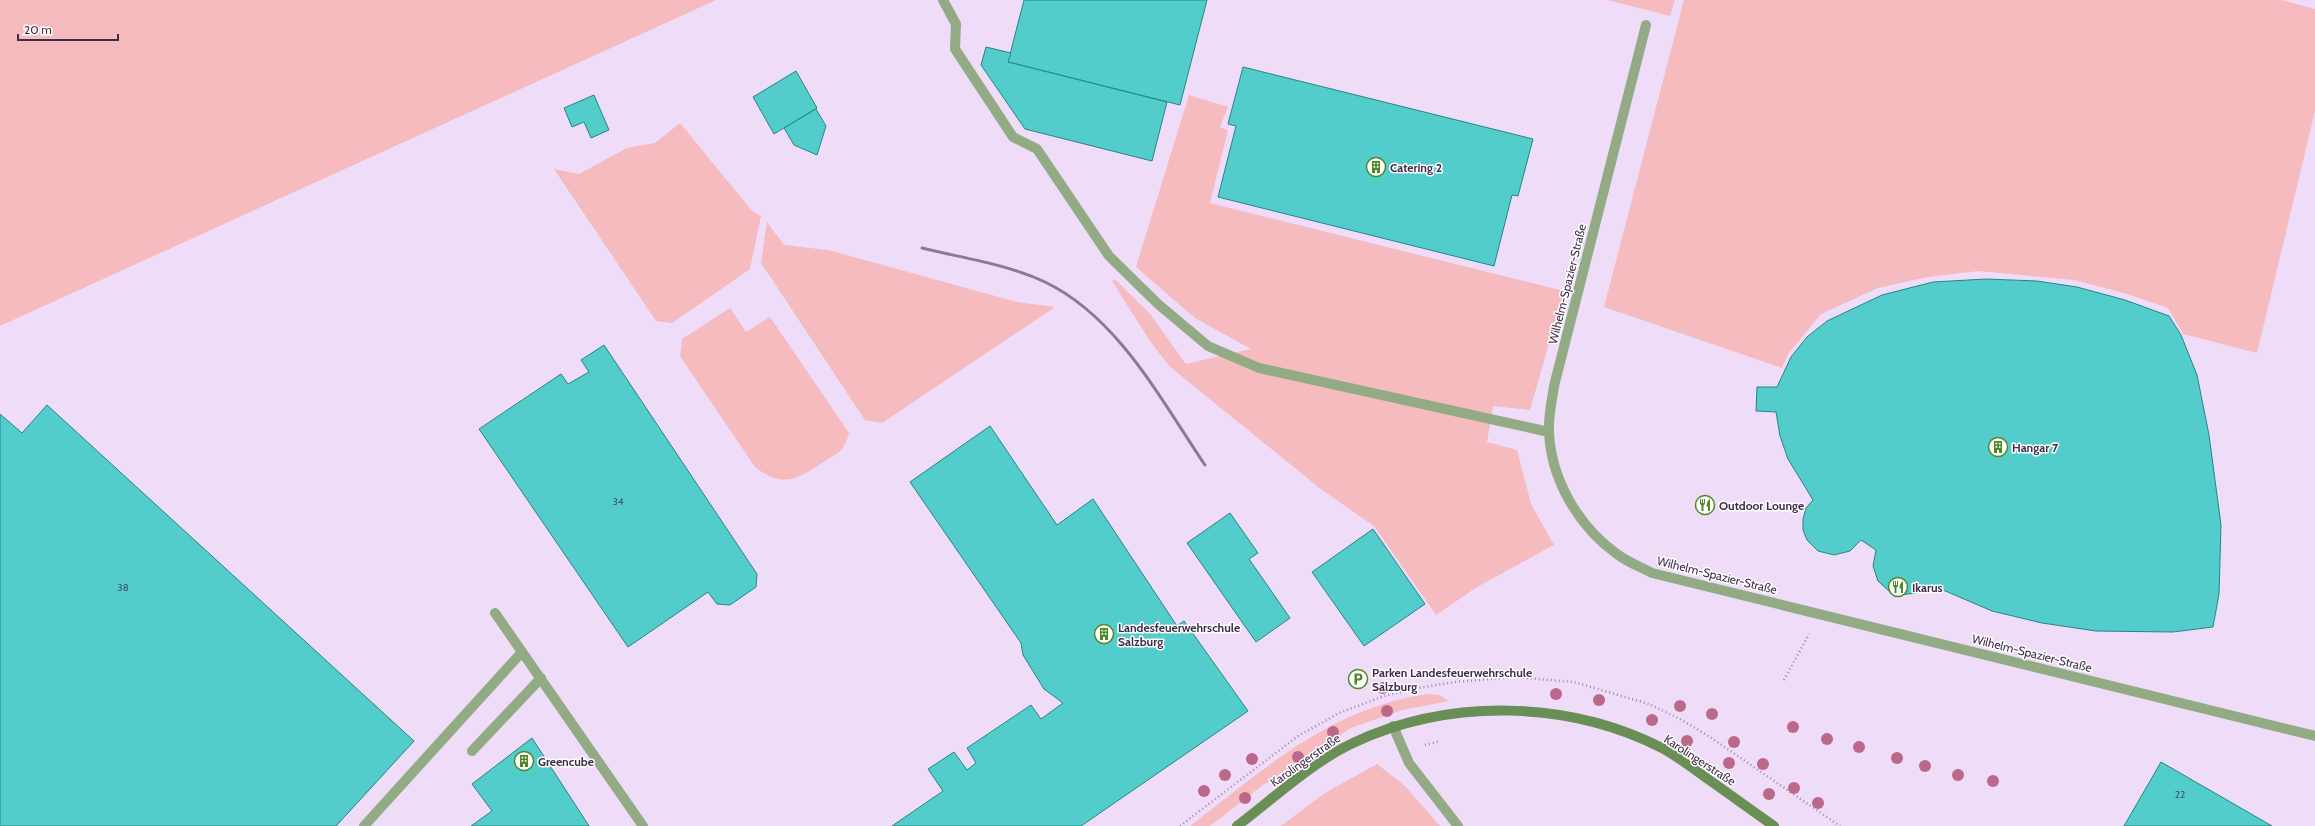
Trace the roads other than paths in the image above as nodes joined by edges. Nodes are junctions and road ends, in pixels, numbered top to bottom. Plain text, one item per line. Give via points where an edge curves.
1 (943, 0) edge
2 (1646, 25) dead end
3 (1549, 432) junction
4 (495, 613) dead end
5 (522, 652) junction
6 (541, 678) junction
7 (1393, 726) junction
8 (2315, 736) edge
9 (472, 751) dead end
10 (364, 826) edge
11 (643, 826) edge
12 (1237, 826) edge
13 (1458, 826) edge
14 (1774, 826) edge

1 - 3 street via 956,24 955,49 1013,137 1037,149 1109,256 1158,304 1208,346 1259,368
2 - 3 street, Wilhelm-Spazier-Straße via 1554,386
3 - 8 street, Wilhelm-Spazier-Straße via 1555,470 1572,506 1591,531 1617,554 1652,573
4 - 5 street
5 - 6 street
5 - 10 street
6 - 9 street
6 - 11 street
7 - 12 street, Karolingerstraße via 1352,744 1314,767
7 - 13 street via 1408,763
7 - 14 street, Karolingerstraße via 1444,715 1493,710 1573,717 1604,725 1663,749

